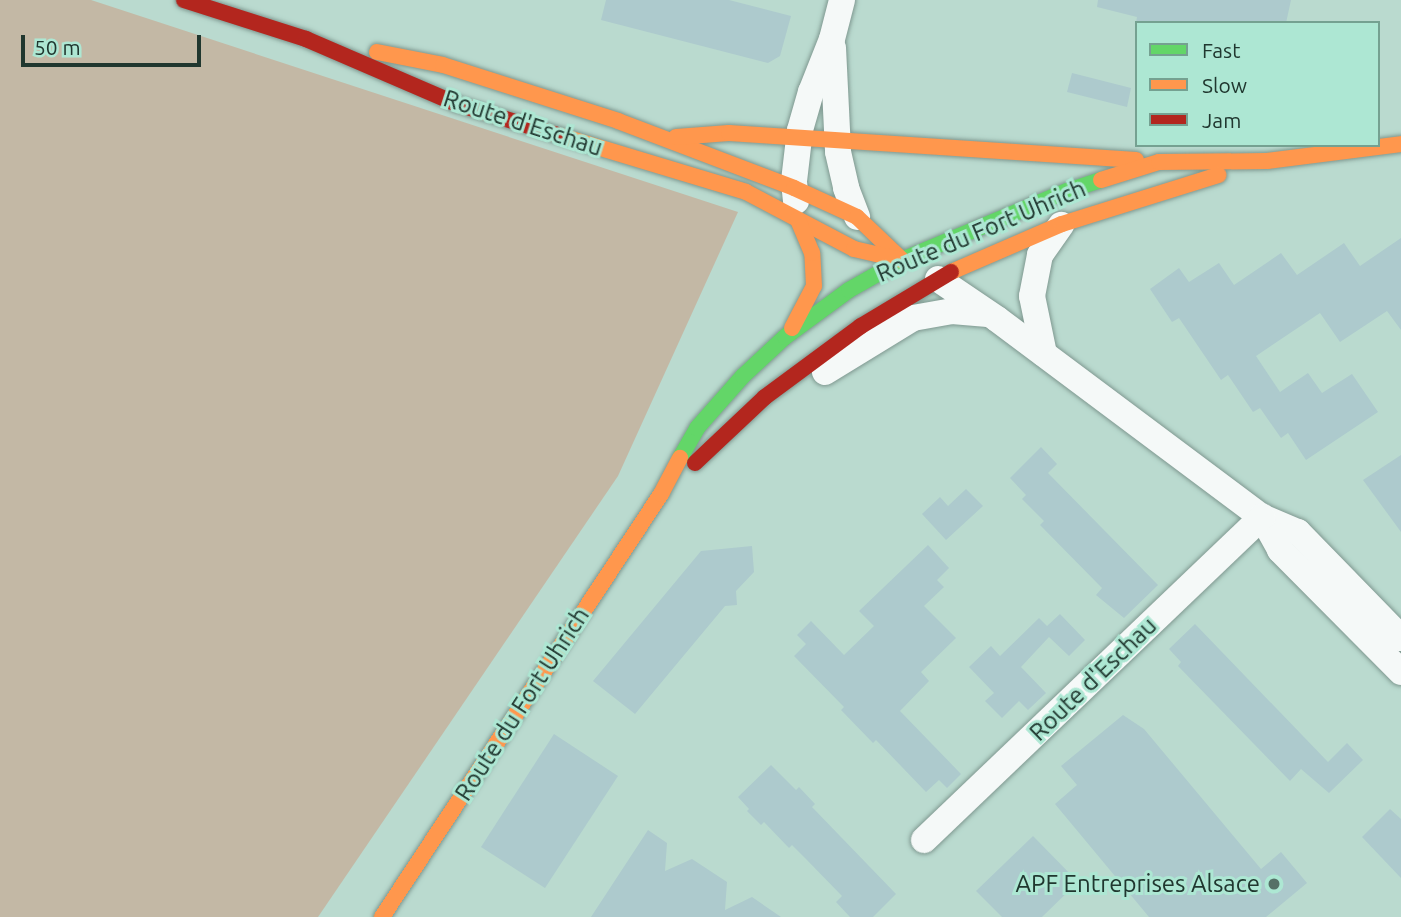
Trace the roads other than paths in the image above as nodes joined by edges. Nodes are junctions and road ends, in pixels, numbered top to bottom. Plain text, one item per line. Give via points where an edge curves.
1 (184, 0) edge
2 (842, 0) edge
3 (306, 39) junction
4 (832, 39) junction
5 (667, 139) junction
6 (799, 139) junction
7 (1401, 144) edge
8 (838, 147) junction
9 (1377, 147) edge
10 (1380, 147) edge
11 (1267, 161) junction
12 (1159, 162) junction
13 (794, 188) junction
14 (746, 192) junction
15 (857, 217) junction
16 (798, 220) junction
17 (1062, 224) junction
18 (902, 260) junction
19 (938, 279) junction
20 (991, 314) junction
21 (785, 337) junction
22 (1044, 354) junction
23 (765, 397) junction
24 (662, 494) junction
25 (1262, 517) junction
26 (1401, 638) edge
27 (1401, 672) edge
28 (924, 840) dead end
29 (383, 916) edge

1 - 3 main road, Route d'Eschau
2 - 4 street
3 - 5 main road, Route d'Eschau via 443,65
3 - 14 main road, Route d'Eschau via 457,104
4 - 6 street
4 - 8 street, Route d'Eschau
5 - 6 main road, Route d'Eschau via 718,133
5 - 13 main road, Route d'Eschau
6 - 8 main road, Route d'Eschau
6 - 13 street
7 - 10 main road, Route du Fort Uhrich
8 - 12 main road, Route d'Eschau
8 - 13 street, Route d'Eschau via 830,172 819,181
8 - 15 street, Route d'Eschau
9 - 11 main road, Route du Fort Uhrich
11 - 12 main road, Route du Fort Uhrich
11 - 17 main road, Route du Fort Uhrich
12 - 18 main road, Route du Fort Uhrich via 1067,191
13 - 14 street, Route d'Eschau via 775,194
13 - 15 main road, Route d'Eschau
13 - 16 street
14 - 16 main road, Route d'Eschau
15 - 18 main road, Route d'Eschau
16 - 18 main road, Route d'Eschau via 854,249
16 - 21 main road via 812,253 814,286
17 - 19 main road, Route du Fort Uhrich
17 - 22 street via 1040,255 1035,274 1032,296
18 - 19 main road, Route d'Eschau
18 - 21 main road, Route du Fort Uhrich via 849,290
19 - 20 street, Route d'Eschau
19 - 23 main road, Route du Fort Uhrich via 861,326
20 - 22 street, Route d'Eschau
20 - 23 street, Route du Fort Uhrich via 951,311 914,318 825,373
21 - 24 main road, Route du Fort Uhrich via 697,428
22 - 25 street, Route d'Eschau
23 - 24 main road, Route du Fort Uhrich
24 - 29 main road, Route du Fort Uhrich
25 - 26 street, Route d'Eschau via 1297,533
25 - 27 street, Route d'Eschau via 1280,550
25 - 28 street, Route d'Eschau

